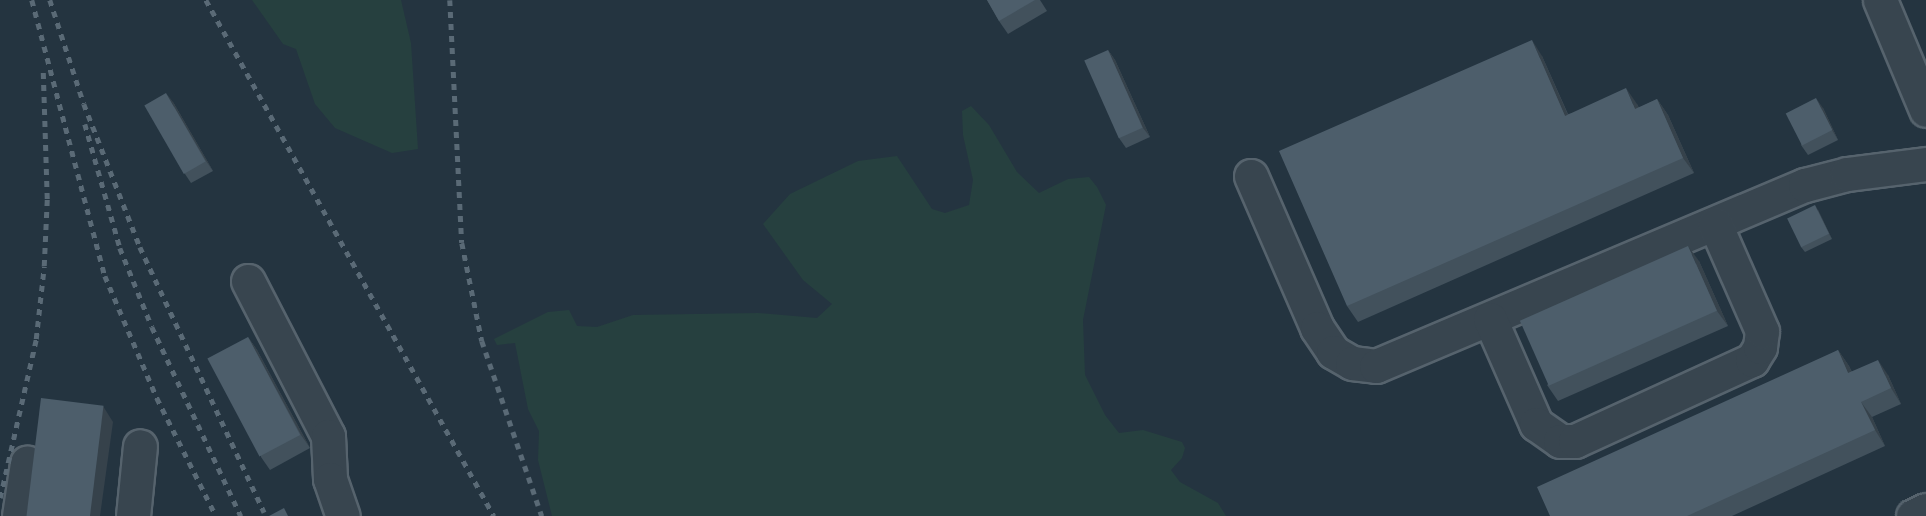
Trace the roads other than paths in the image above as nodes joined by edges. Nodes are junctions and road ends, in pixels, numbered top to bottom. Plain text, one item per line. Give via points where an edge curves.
1 (1880, 0) edge
2 (1926, 110) edge
3 (1926, 164) edge
4 (1251, 176) dead end
5 (1715, 224) junction
6 (248, 281) dead end
7 (1490, 319) junction
8 (140, 446) dead end
9 (27, 463) dead end
10 (1926, 510) edge
11 (19, 516) edge
12 (133, 516) edge
13 (343, 516) edge
14 (1913, 516) edge

1 - 2 street
3 - 5 street via 1846,174 1805,185
4 - 7 street via 1317,328 1333,352 1352,363 1377,366
5 - 7 street
5 - 7 street via 1762,331 1760,347 1752,360 1575,441 1560,441 1536,424
6 - 13 street via 328,436 330,479
8 - 12 street
9 - 11 street
10 - 14 street

